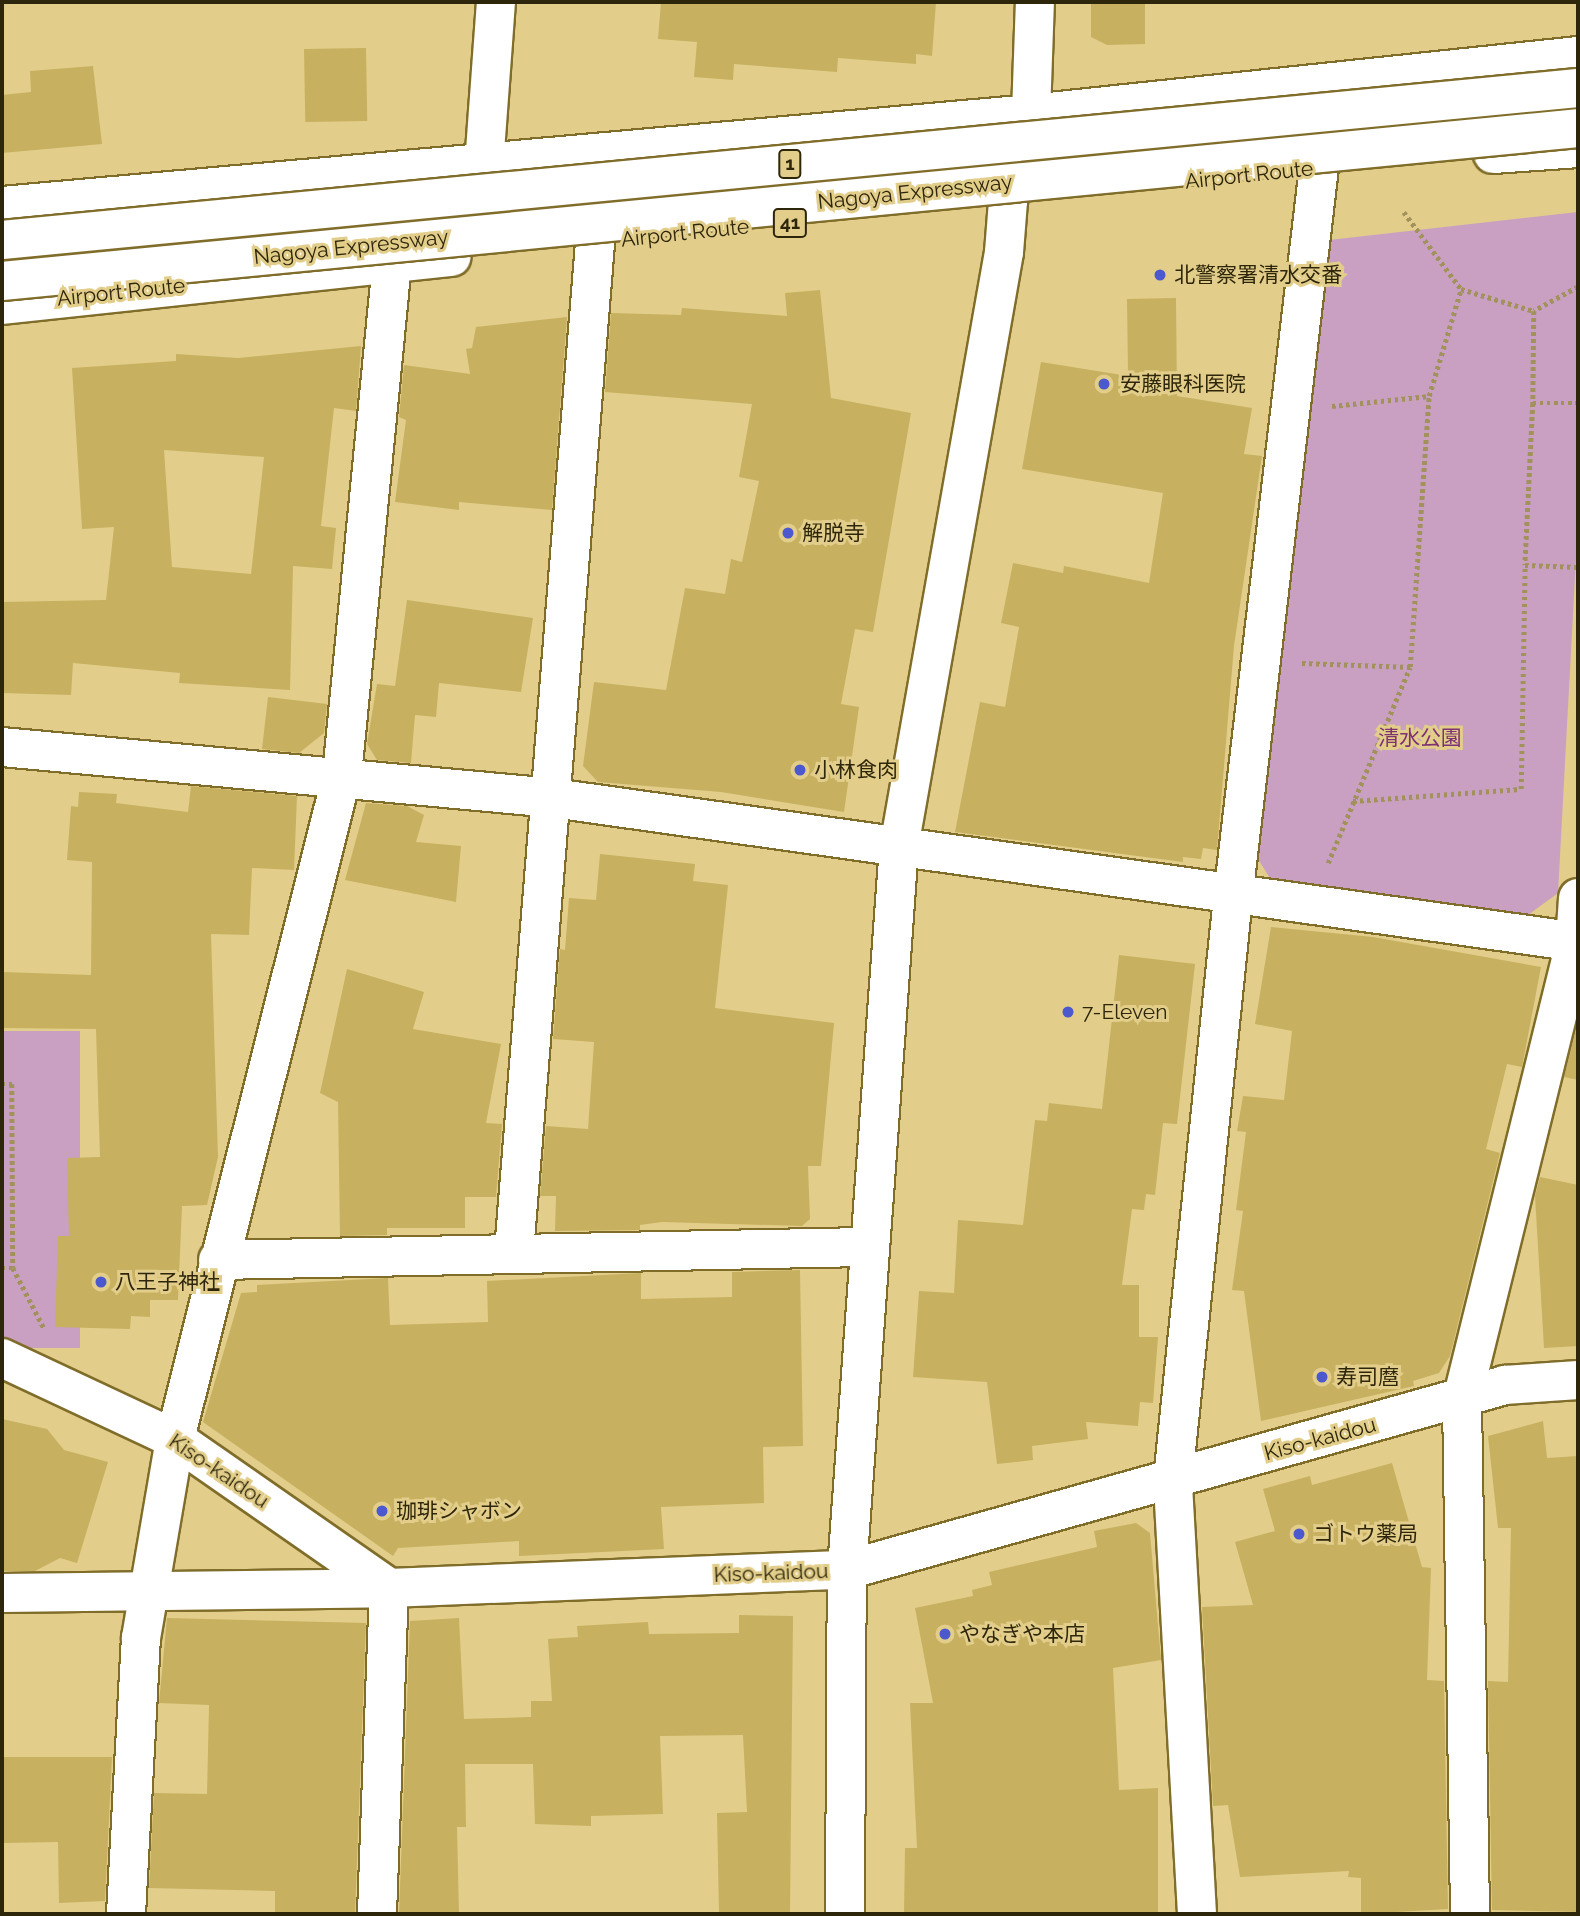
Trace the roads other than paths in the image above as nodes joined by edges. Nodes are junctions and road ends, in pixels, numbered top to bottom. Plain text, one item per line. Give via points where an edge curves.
1 (496, 2) edge
2 (1035, 2) edge
3 (1578, 56) edge
4 (1578, 88) edge
5 (1031, 114) junction
6 (1578, 128) edge
7 (1578, 148) edge
8 (484, 165) junction
9 (1319, 167) junction
10 (1008, 201) junction
11 (2, 206) edge
12 (2, 240) edge
13 (595, 242) junction
14 (392, 262) junction
15 (2, 281) edge
16 (2, 304) edge
17 (2, 747) edge
18 (342, 775) junction
19 (553, 798) junction
20 (899, 847) junction
21 (1233, 897) junction
22 (1578, 898) edge
23 (1577, 942) edge
24 (867, 1247) junction
25 (514, 1252) junction
26 (218, 1260) junction
27 (2, 1359) edge
28 (1578, 1380) edge
29 (1462, 1400) junction
30 (175, 1439) junction
31 (1174, 1479) junction
32 (847, 1570) junction
33 (389, 1588) junction
34 (2, 1593) edge
35 (146, 1594) junction
36 (126, 1914) edge
37 (377, 1914) edge
38 (845, 1914) edge
39 (1197, 1914) edge
40 (1470, 1914) edge

1 - 8 main road
2 - 5 main road
3 - 5 main road
4 - 12 main road, Nagoya Expressway / 1, bridge
5 - 8 main road
5 - 10 main road
6 - 15 main road, Nagoya Expressway / 1, bridge
7 - 9 main road, Airport Route / 41
8 - 11 main road
9 - 10 main road, Airport Route / 41
9 - 21 main road
10 - 13 main road, Airport Route / 41
10 - 20 main road via 1004,253
13 - 14 main road, Airport Route / 41
13 - 19 main road
14 - 16 main road, Airport Route / 41
14 - 18 main road
17 - 18 main road
18 - 19 main road
18 - 26 main road
19 - 20 main road
19 - 25 main road
20 - 21 main road
20 - 24 main road
21 - 23 main road
21 - 31 main road
22 - 23 main road
23 - 29 main road
24 - 25 main road
24 - 32 main road
25 - 26 main road
26 - 30 main road
27 - 30 main road, Kiso-kaidou via 73,1387
28 - 29 main road, Kiso-kaidou via 1505,1385
29 - 31 main road, Kiso-kaidou
29 - 40 main road
30 - 33 main road, Kiso-kaidou
30 - 35 main road
31 - 32 main road, Kiso-kaidou
31 - 39 main road
32 - 33 main road, Kiso-kaidou
32 - 38 main road
33 - 35 main road
33 - 37 main road
34 - 35 main road
35 - 36 main road

